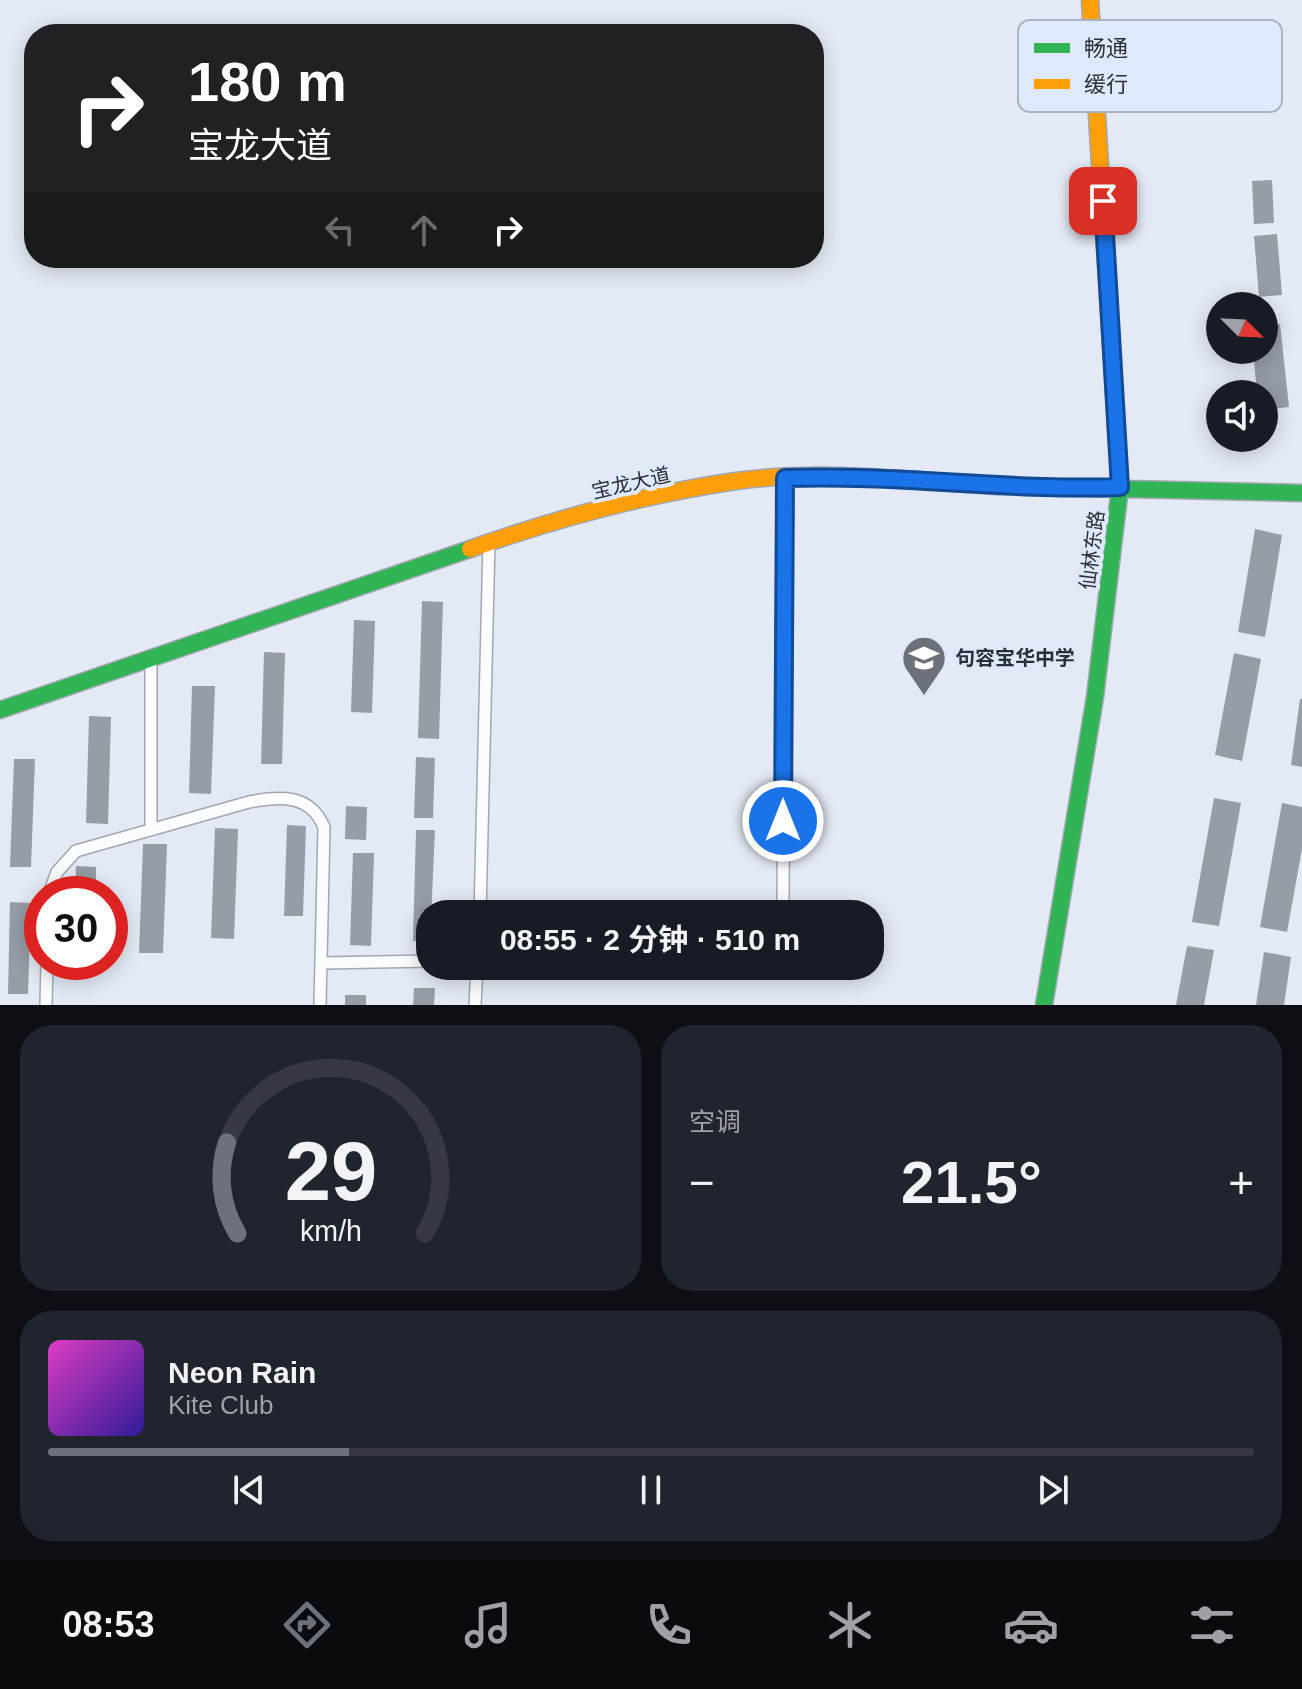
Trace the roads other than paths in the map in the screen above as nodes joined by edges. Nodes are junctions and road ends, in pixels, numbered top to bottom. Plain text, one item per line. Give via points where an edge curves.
1 (1090, 0) edge
2 (1091, 20) edge
3 (1097, 112) edge
4 (785, 478) junction
5 (1120, 487) junction
6 (1302, 493) edge
7 (489, 542) junction
8 (151, 658) junction
9 (0, 710) edge
10 (151, 830) junction
11 (56, 876) edge
12 (480, 900) edge
13 (783, 900) edge
14 (416, 961) edge
15 (323, 963) junction
16 (47, 980) edge
17 (476, 980) edge
18 (46, 1005) edge
19 (320, 1005) edge
20 (475, 1005) edge
21 (1044, 1005) edge

1 - 2 street, 仙林东路
3 - 5 street, 仙林东路
4 - 5 street, 宝龙大道
4 - 7 street, 宝龙大道 via 738,481 623,504
4 - 13 street
5 - 6 street, 宝龙大道
5 - 21 street, 仙林东路 via 1095,697
7 - 8 street, 宝龙大道
7 - 12 street
8 - 9 street, 宝龙大道
8 - 10 street
10 - 11 street via 76,851
10 - 15 street via 277,797 305,803 318,813 324,827
14 - 15 street
15 - 19 street
16 - 18 street
17 - 20 street

